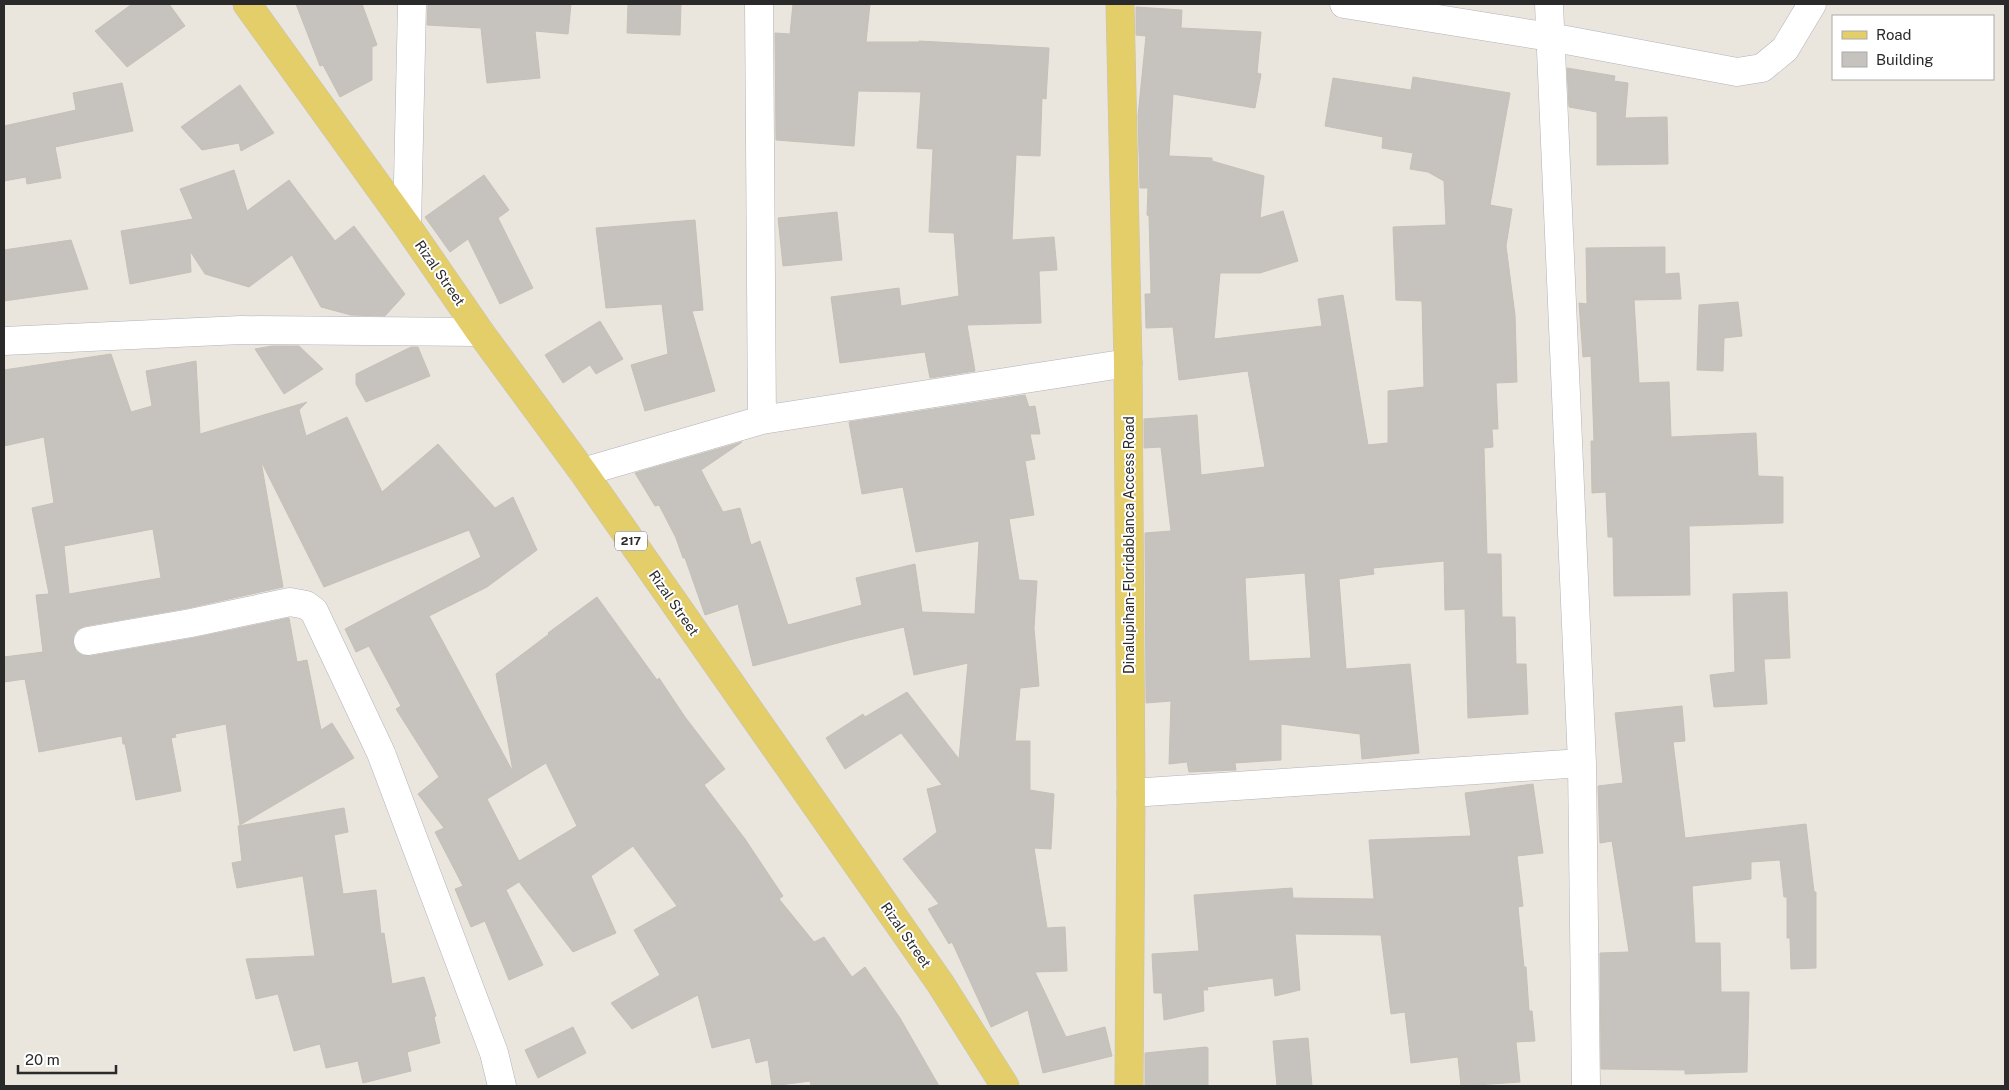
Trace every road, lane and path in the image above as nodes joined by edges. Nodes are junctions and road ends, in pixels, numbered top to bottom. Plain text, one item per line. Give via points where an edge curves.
1 (247, 4) edge
2 (412, 4) edge
3 (759, 4) edge
4 (1120, 4) edge
5 (1344, 4) edge
6 (1549, 4) edge
7 (1812, 4) edge
8 (1550, 37) junction
9 (407, 226) junction
10 (480, 332) junction
11 (4, 342) edge
12 (1128, 363) junction
13 (762, 420) junction
14 (584, 472) junction
15 (88, 641) dead end
16 (1582, 763) junction
17 (1131, 794) junction
18 (502, 1086) edge
19 (1005, 1086) edge
20 (1129, 1086) edge
21 (1586, 1086) edge

1 - 9 main road, Rizal Street / 217
2 - 9 street
3 - 13 street
4 - 12 main road, Dinalupihan-Floridablanca Access Road
5 - 8 street
6 - 8 street
7 - 8 street via 1785,49 1762,68 1737,72
8 - 16 street
9 - 10 main road, Rizal Street / 217
10 - 11 street via 241,330
10 - 14 main road, Rizal Street / 217
12 - 13 street
12 - 17 main road, Dinalupihan-Floridablanca Access Road
13 - 14 street
14 - 19 main road, Rizal Street / 217 via 940,983
15 - 18 street via 290,602 314,610 381,753 494,1053
16 - 17 street
16 - 21 street
17 - 20 main road, Dinalupihan-Floridablanca Access Road

